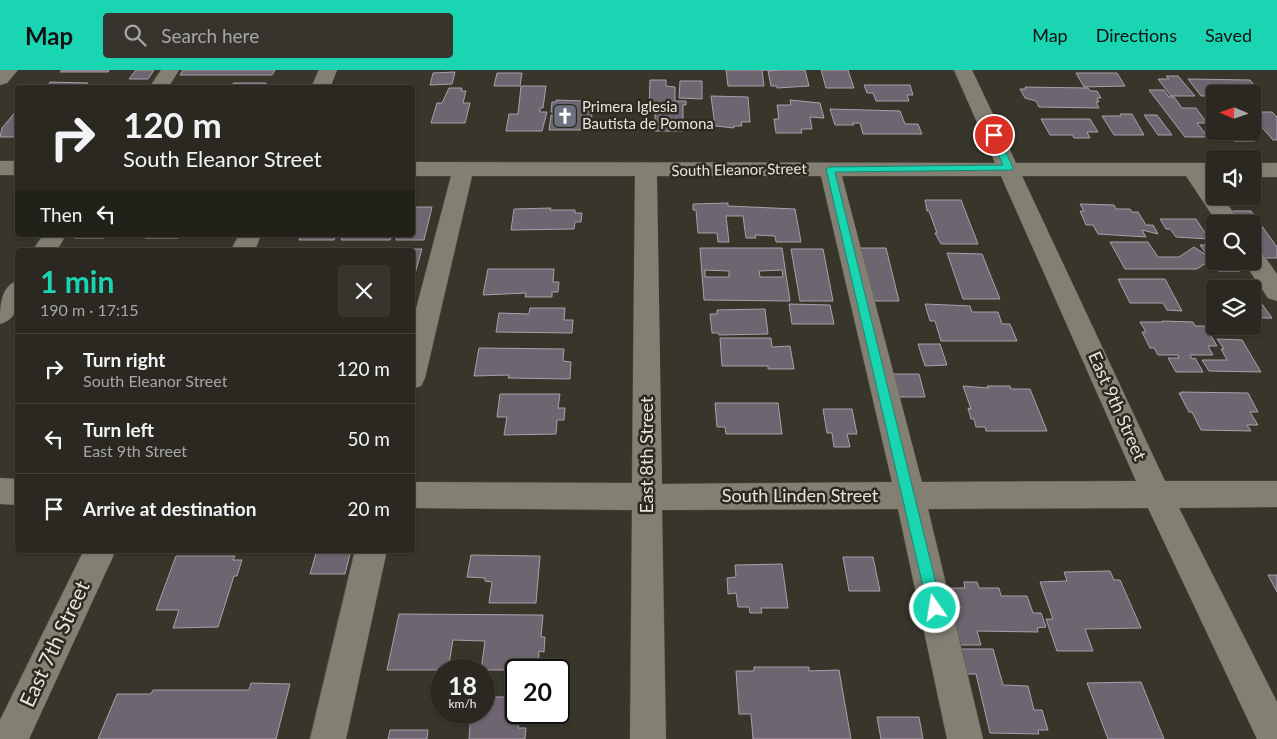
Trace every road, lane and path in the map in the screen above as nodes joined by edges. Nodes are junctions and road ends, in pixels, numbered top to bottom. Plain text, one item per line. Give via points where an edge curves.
1 (9, 70) edge
2 (170, 70) edge
3 (328, 70) edge
4 (963, 70) edge
5 (0, 79) edge
6 (160, 85) edge
7 (321, 85) edge
8 (0, 168) edge
9 (15, 168) edge
10 (1009, 168) junction
11 (415, 169) edge
12 (464, 169) junction
13 (830, 169) junction
14 (1192, 170) junction
15 (1206, 170) edge
16 (1261, 170) edge
17 (1277, 170) edge
18 (646, 171) junction
19 (1224, 215) edge
20 (55, 237) edge
21 (46, 248) edge
22 (1261, 269) edge
23 (1277, 292) edge
24 (15, 294) edge
25 (0, 315) edge
26 (415, 366) edge
27 (0, 491) edge
28 (15, 492) edge
29 (1156, 493) junction
30 (1277, 494) edge
31 (415, 495) edge
32 (910, 495) junction
33 (647, 497) junction
34 (99, 553) edge
35 (370, 553) edge
36 (10, 739) edge
37 (328, 739) edge
38 (648, 739) edge
39 (965, 739) edge
40 (1276, 739) edge

1 - 5 street
2 - 6 street
3 - 7 street
4 - 10 street, East 9th Street
8 - 9 street
10 - 13 street, South Eleanor Street
10 - 14 street, South Eleanor Street
10 - 29 street, East 9th Street
11 - 12 street, South Eleanor Street
12 - 18 street, South Eleanor Street
12 - 26 street
13 - 18 street, South Eleanor Street
13 - 32 street
14 - 15 street, South Eleanor Street
14 - 19 street
16 - 17 street
18 - 33 street, East 8th Street
20 - 21 street
22 - 23 street
24 - 25 street
27 - 28 street
29 - 30 street, South Linden Street
29 - 32 street, South Linden Street
29 - 40 street, East 9th Street
31 - 33 street, South Linden Street
32 - 33 street, South Linden Street
32 - 39 street
33 - 38 street, East 8th Street
34 - 36 street, East 7th Street
35 - 37 street

